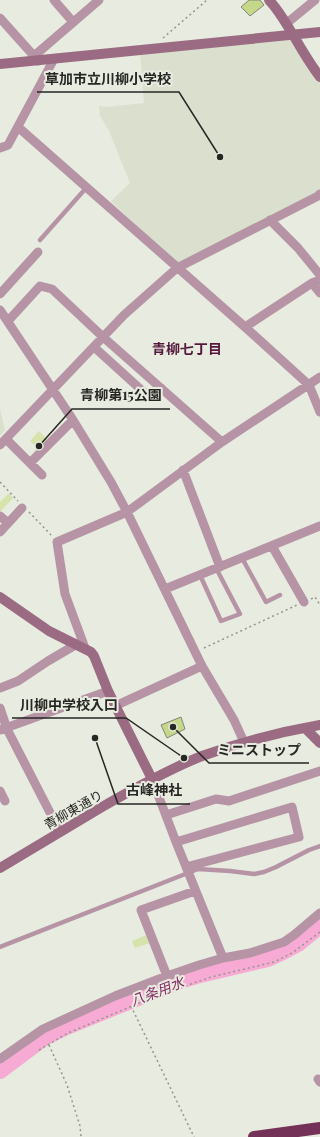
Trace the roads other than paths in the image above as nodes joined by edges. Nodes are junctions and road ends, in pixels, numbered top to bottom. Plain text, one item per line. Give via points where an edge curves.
1 (54, 0) edge
2 (99, 0) edge
3 (269, 0) edge
4 (315, 0) edge
5 (0, 18) edge
6 (73, 22) junction
7 (287, 23) junction
8 (320, 32) edge
9 (292, 34) junction
10 (36, 58) junction
11 (54, 59) junction
12 (0, 64) edge
13 (320, 77) edge
14 (18, 127) junction
15 (0, 148) edge
16 (87, 187) junction
17 (320, 194) edge
18 (270, 220) junction
19 (40, 240) dead end
20 (38, 252) dead end
21 (177, 268) junction
22 (320, 275) edge
23 (316, 281) edge
24 (320, 293) edge
25 (0, 294) edge
26 (0, 310) edge
27 (8, 322) junction
28 (245, 327) junction
29 (103, 337) junction
30 (94, 347) junction
31 (320, 377) edge
32 (309, 385) junction
33 (161, 388) junction
34 (53, 390) junction
35 (320, 412) edge
36 (73, 420) junction
37 (3, 442) edge
38 (222, 442) junction
39 (30, 464) junction
40 (183, 470) junction
41 (42, 475) dead end
42 (22, 508) dead end
43 (127, 512) junction
44 (0, 516) edge
45 (8, 523) junction
46 (320, 526) edge
47 (0, 532) edge
48 (272, 546) junction
49 (242, 558) junction
50 (218, 568) junction
51 (200, 575) junction
52 (165, 589) junction
53 (280, 595) dead end
54 (0, 597) edge
55 (304, 602) road end
56 (81, 646) junction
57 (202, 666) junction
58 (0, 688) edge
59 (108, 691) junction
60 (115, 706) junction
61 (0, 708) edge
62 (320, 725) edge
63 (305, 728) junction
64 (3, 729) edge
65 (244, 742) junction
66 (320, 743) edge
67 (320, 771) edge
68 (152, 779) junction
69 (0, 791) edge
70 (5, 801) dead end
71 (166, 815) junction
72 (60, 832) junction
73 (176, 842) junction
74 (320, 846) edge
75 (0, 868) edge
76 (187, 870) junction
77 (195, 891) junction
78 (320, 914) edge
79 (0, 948) edge
80 (222, 958) junction
81 (167, 976) junction
82 (0, 1059) edge
83 (320, 1128) edge
84 (254, 1137) edge

1 - 6 street
2 - 6 street
3 - 7 street
4 - 7 street
5 - 10 street
6 - 10 street
7 - 9 street
8 - 9 street
9 - 11 street
9 - 13 street
10 - 11 street
10 - 12 street
11 - 14 street
14 - 15 street via 8,145
14 - 16 street
16 - 19 lane
16 - 21 street
17 - 18 street
18 - 21 street
18 - 22 street
20 - 25 street
21 - 28 street
21 - 29 street
23 - 24 street
23 - 28 street
26 - 27 street
27 - 29 street via 40,286 52,289
27 - 34 street
28 - 32 street
29 - 30 street
29 - 33 street
30 - 33 street via 148,396 154,396
30 - 34 street
31 - 32 street
32 - 35 street
32 - 38 street
33 - 38 street
34 - 36 street
34 - 37 street
36 - 39 street
36 - 43 street
37 - 39 street
38 - 40 street
39 - 41 street
40 - 43 street
40 - 50 street
42 - 45 street
43 - 52 street
43 - 56 street via 57,542 65,594
44 - 45 street
45 - 47 street
46 - 48 street
48 - 49 street
48 - 55 street
49 - 50 street
49 - 53 lane via 266,602
50 - 51 street
50 - 51 lane via 240,614 221,621
51 - 52 street
52 - 57 street
54 - 56 street via 49,631
56 - 58 street via 48,661 18,681
56 - 59 street via 94,656
57 - 60 street
57 - 65 street
59 - 60 street
59 - 64 street
60 - 68 street
61 - 64 street
62 - 63 street, 青柳東通り
63 - 65 street, 青柳東通り
63 - 66 street
64 - 72 street
65 - 68 street, 青柳東通り via 201,756
67 - 71 street via 229,801 216,800
68 - 71 street
68 - 72 street, 青柳東通り
69 - 70 street
71 - 73 street
72 - 75 street, 青柳東通り
73 - 76 street
73 - 76 street via 292,807 299,837
74 - 76 lane via 264,872 254,874
76 - 77 street
76 - 79 lane
77 - 80 street
77 - 81 street via 141,910
78 - 80 street via 284,942 250,953
80 - 81 street
81 - 82 street via 55,1023
83 - 84 highway

